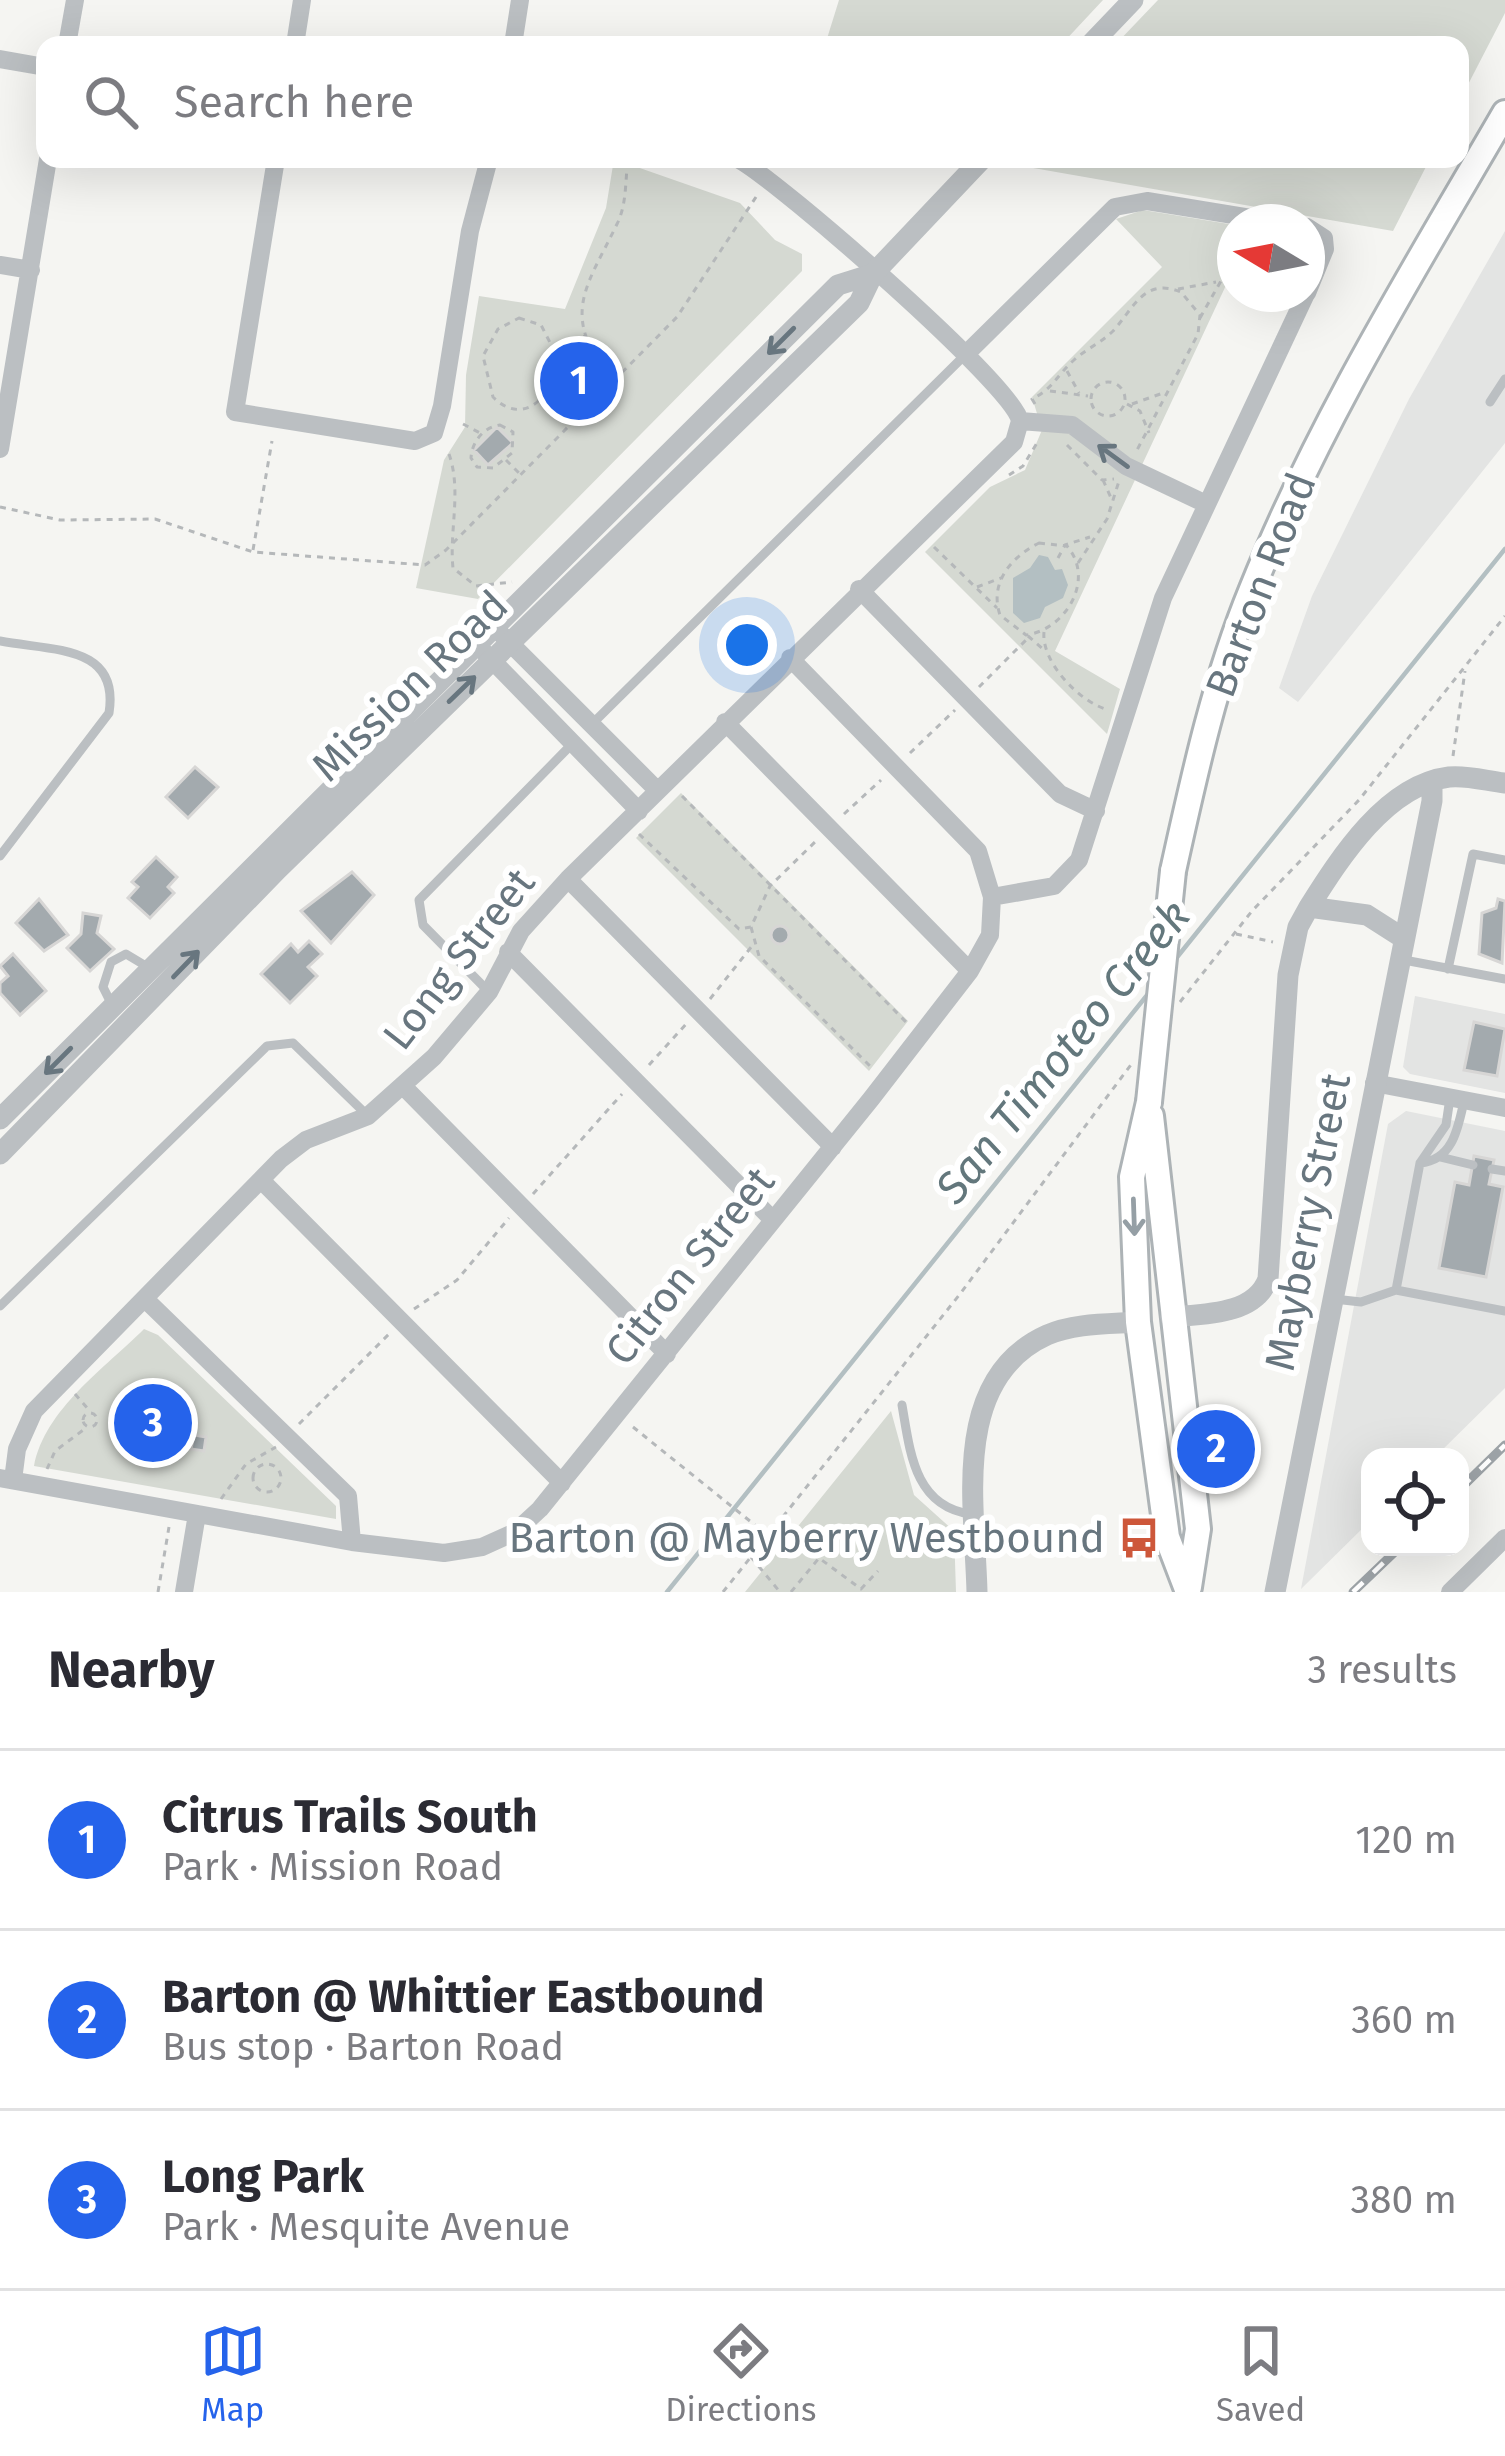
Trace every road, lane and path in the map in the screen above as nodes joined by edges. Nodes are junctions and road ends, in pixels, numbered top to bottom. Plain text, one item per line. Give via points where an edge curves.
1 (75, 0) edge
2 (302, 0) edge
3 (520, 0) edge
4 (1133, 0) edge
5 (69, 36) edge
6 (296, 36) edge
7 (514, 36) edge
8 (1099, 36) edge
9 (0, 59) edge
10 (36, 65) edge
11 (1505, 113) edge
12 (47, 168) edge
13 (275, 168) edge
14 (487, 168) edge
15 (627, 168) edge
16 (750, 168) edge
17 (973, 168) edge
18 (1217, 212) edge
19 (0, 265) edge
20 (31, 270) junction
21 (873, 274) junction
22 (1217, 282) joint
23 (1176, 290) dead end
24 (1298, 312) edge
25 (1199, 319) dead end
26 (586, 333) junction
27 (467, 353) dead end
28 (964, 355) junction
29 (484, 356) junction
30 (570, 356) junction
31 (558, 358) junction
32 (598, 364) junction
33 (1067, 368) dead end
34 (1505, 380) edge
35 (613, 381) dead end
36 (1050, 391) dead end
37 (1164, 392) dead end
38 (1080, 394) junction
39 (1090, 396) junction
40 (1490, 402) dead end
41 (1127, 403) junction
42 (1020, 421) junction
43 (463, 424) dead end
44 (482, 434) junction
45 (1149, 435) dead end
46 (1058, 437) dead end
47 (272, 441) dead end
48 (0, 449) edge
49 (448, 454) dead end
50 (506, 460) junction
51 (520, 474) dead end
52 (1120, 478) dead end
53 (1103, 481) junction
54 (1112, 500) dead end
55 (1206, 504) junction
56 (1091, 537) dead end
57 (1065, 545) junction
58 (253, 552) dead end
59 (1058, 558) dead end
60 (1002, 577) junction
61 (516, 582) dead end
62 (971, 586) dead end
63 (859, 590) junction
64 (1505, 616) edge
65 (492, 626) junction
66 (1044, 632) junction
67 (1026, 635) junction
68 (0, 641) edge
69 (476, 643) junction
70 (510, 643) junction
71 (1044, 650) junction
72 (790, 658) junction
73 (492, 660) junction
74 (1465, 669) junction
75 (1116, 712) dead end
76 (725, 722) junction
77 (591, 725) junction
78 (573, 743) junction
79 (1441, 779) junction
80 (1505, 783) edge
81 (668, 792) junction
82 (639, 811) junction
83 (1096, 811) junction
84 (638, 833) dead end
85 (0, 856) edge
86 (1505, 860) edge
87 (568, 879) junction
88 (770, 886) junction
89 (992, 897) junction
90 (1309, 907) junction
91 (751, 926) junction
92 (1234, 933) junction
93 (1293, 944) junction
94 (1401, 949) junction
95 (508, 952) junction
96 (745, 961) dead end
97 (764, 961) junction
98 (1448, 968) junction
99 (151, 969) junction
100 (970, 971) junction
101 (1505, 979) edge
102 (489, 992) junction
103 (1177, 1006) dead end
104 (113, 1007) junction
105 (908, 1024) dead end
106 (1134, 1060) dead end
107 (872, 1069) dead end
108 (1374, 1083) junction
109 (403, 1086) junction
110 (1457, 1099) junction
111 (1149, 1102) junction
112 (1505, 1108) edge
113 (368, 1116) junction
114 (0, 1119) edge
115 (833, 1147) junction
116 (0, 1154) edge
117 (1440, 1157) junction
118 (1420, 1163) junction
119 (1473, 1165) dead end
120 (1492, 1169) dead end
121 (1505, 1171) edge
122 (261, 1180) junction
123 (773, 1220) junction
124 (1396, 1291) junction
125 (1333, 1298) junction
126 (145, 1299) junction
127 (0, 1306) edge
128 (1505, 1311) edge
129 (1171, 1317) junction
130 (1138, 1322) junction
131 (667, 1354) junction
132 (87, 1381) dead end
133 (75, 1393) junction
134 (64, 1404) dead end
135 (902, 1405) dead end
136 (617, 1414) junction
137 (263, 1432) dead end
138 (265, 1453) junction
139 (268, 1464) junction
140 (31, 1468) dead end
141 (243, 1470) junction
142 (254, 1472) junction
143 (6, 1479) edge
144 (562, 1483) junction
145 (220, 1501) dead end
146 (197, 1514) junction
147 (975, 1514) junction
148 (170, 1525) dead end
149 (767, 1535) junction
150 (1505, 1538) edge
151 (352, 1542) junction
152 (751, 1557) junction
153 (878, 1571) dead end
154 (158, 1592) edge
155 (184, 1592) edge
156 (723, 1592) edge
157 (780, 1592) edge
158 (791, 1592) edge
159 (977, 1592) edge
160 (1188, 1592) edge
161 (1275, 1592) edge
162 (1450, 1592) edge

1 - 5 street
2 - 6 street
3 - 7 street
4 - 8 street
9 - 10 street
11 - 111 main road, Barton Road, bridge via 1332,413 1217,690 1173,871
12 - 20 street
13 - 14 street via 235,412 415,441 434,433
15 - 26 path via 624,206 585,288
16 - 21 street
17 - 21 street, Mission Road
18 - 28 street via 1148,201 1115,207
19 - 20 street
20 - 48 street
21 - 28 street
21 -> 65 street, Mission Road via 838,285
21 - 70 street, Mission Road via 859,303
22 - 23 path
22 - 25 path
24 - 55 street
26 - 30 path
26 - 32 path
27 - 29 path
28 - 42 street via 1011,400
28 - 77 lane
29 - 31 path via 498,329 519,318 550,334
29 - 31 path via 493,397 513,410 546,395
30 - 31 path
30 - 32 path
32 - 35 path
33 - 38 path
34 - 40 lane
36 - 38 path
37 - 41 path
38 - 39 path
39 - 41 path via 1111,382
39 - 41 path via 1105,417
41 - 45 path via 1140,411
55 -> 42 street via 1126,466 1072,425
42 - 63 street, Long Street via 1014,442
43 - 44 path
44 - 50 path via 509,427 514,444
44 - 50 path via 473,463 493,468
46 - 53 path
47 - 58 path
49 - 61 path via 457,483 453,568 476,586
50 - 51 path
52 - 53 path
53 - 54 path
55 - 83 street via 1163,598
56 - 57 path
57 - 59 path
57 - 60 path via 1032,547
57 - 66 path via 1078,562 1076,588 1069,609
60 - 62 path
60 - 67 path via 1000,616
63 - 72 street, Long Street
63 - 83 street via 1060,794
64 - 74 path
65 - 69 street, Mission Road
65 - 70 street
66 - 67 path
66 - 71 path
67 - 71 path
68 - 85 lane via 84,656 101,665 113,687 109,713
69 - 73 street
69 - 99 street, Mission Road
70 - 73 street, Mission Road
70 - 77 street
71 - 75 path via 1083,699
72 - 76 street, Long Street
72 - 89 street via 963,832
73 - 78 street
116 -> 73 street, Mission Road
74 - 79 path
74 - 92 path via 1359,800
76 - 81 street, Long Street
76 - 100 street
77 - 78 street
77 - 81 street
78 - 82 street
78 - 102 lane via 419,900 423,925
79 - 80 street
79 - 90 street, Mayberry Street via 1367,827
79 - 94 street, Mayberry Street
81 - 82 street, Long Street
81 - 88 path
82 - 87 street, Long Street
83 - 89 street via 1066,878 1040,891
84 - 91 path via 732,928
86 - 98 lane via 1473,854
87 - 95 street, Long Street
87 - 115 street
88 - 91 path
88 - 105 path
89 - 100 street, Citron Street via 990,935
90 - 93 street, Mayberry Street
90 - 94 street via 1366,915
91 - 97 path
92 - 93 path
92 - 103 path
93 - 129 street, Mayberry Street via 1268,1279 1241,1307
94 - 98 lane
94 - 108 street, Mayberry Street
95 - 102 street, Long Street
95 - 123 street
96 - 97 path
97 - 107 path
98 - 101 lane
99 - 104 street, Mission Road
99 - 104 lane via 126,954 111,962 103,987
100 - 115 street, Citron Street
102 - 109 street, Long Street
104 -> 114 street, Mission Road
106 - 149 path
108 - 110 street
108 - 125 street, Mayberry Street
109 - 113 street, Long Street
109 - 131 street
110 - 112 street
110 - 117 lane via 1451,1145
110 - 118 lane
111 - 129 main road, Barton Road
111 -> 130 main road, Barton Road via 1132,1177
113 - 122 street, Long Street via 306,1140
113 - 127 lane via 301,1048 284,1040 267,1046
115 - 123 street, Citron Street
117 - 118 lane
117 - 119 lane
118 - 124 lane
120 - 121 lane
122 - 126 street, Long Street
122 - 144 street
123 - 131 street, Citron Street
124 - 125 lane via 1361,1302
124 - 128 lane
125 - 161 street, Mayberry Street
126 - 143 street, Long Street via 34,1411
126 - 151 street via 348,1496
129 - 160 main road, Barton Road via 1198,1529
130 - 147 street via 1049,1334 1010,1359 984,1399 975,1433
130 - 160 main road, Barton Road via 1167,1538
131 - 136 street, Citron Street
132 - 133 path
133 - 134 path
133 - 140 path via 96,1410 92,1431 55,1451 46,1471
135 - 147 lane via 918,1478 934,1500
136 - 144 street, Citron Street
136 - 149 path
137 - 138 path via 277,1447
138 - 139 path
138 - 141 path
139 - 142 path
139 - 142 path via 281,1483 264,1492
141 - 142 path
141 - 145 path
143 - 146 street, Citron Street
144 - 151 street, Citron Street via 515,1532 482,1547 444,1553
146 - 151 street, Citron Street
146 - 155 street
147 - 159 street
148 - 154 path
149 - 152 path
150 - 162 street
152 - 156 path
152 - 157 path
153 - 158 path via 861,1589 819,1558

